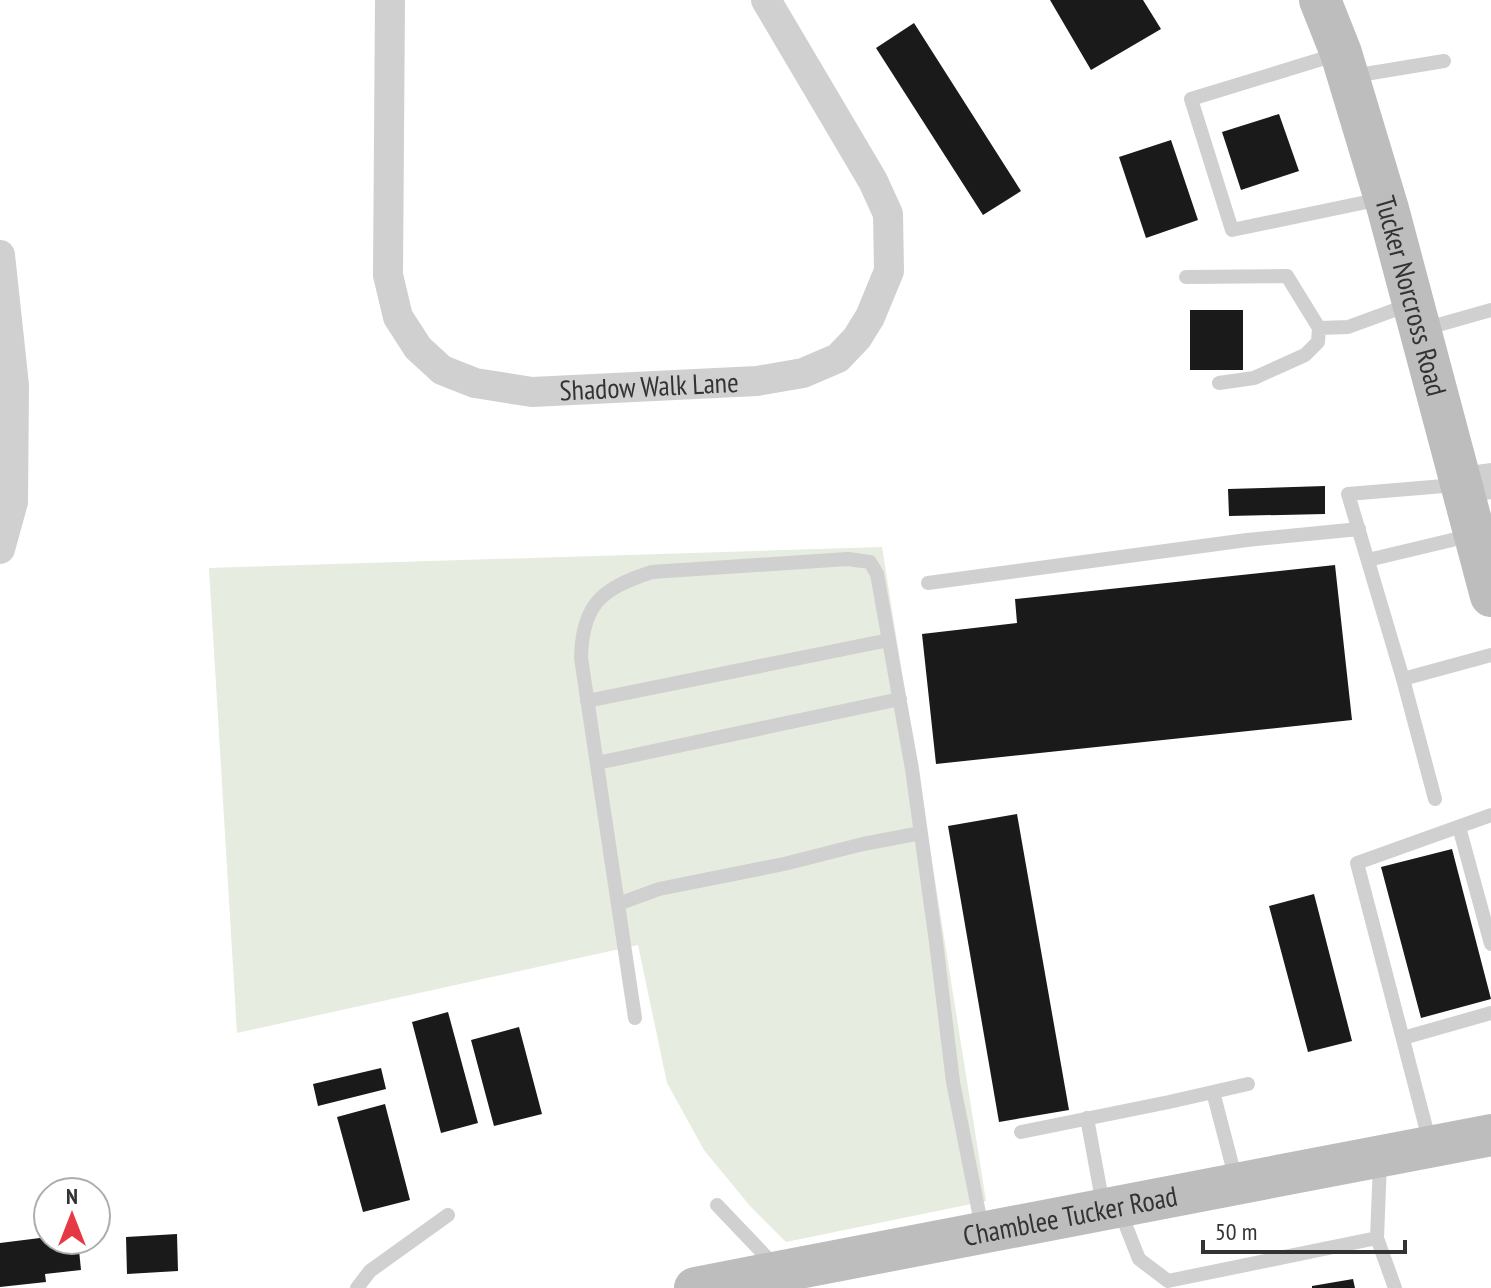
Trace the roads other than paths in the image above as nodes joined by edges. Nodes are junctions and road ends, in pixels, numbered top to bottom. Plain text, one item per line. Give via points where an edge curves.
1 (390, 0) edge
2 (766, 0) edge
3 (1320, 0) edge
4 (1444, 61) dead end
5 (1344, 65) junction
6 (1385, 198) junction
7 (0, 255) edge
8 (1186, 277) dead end
9 (1491, 310) edge
10 (1416, 317) junction
11 (1319, 328) junction
12 (1219, 383) dead end
13 (1476, 483) edge
14 (1359, 529) junction
15 (1474, 534) junction
16 (0, 549) edge
17 (1368, 560) junction
18 (928, 583) dead end
19 (1491, 596) edge
20 (889, 640) junction
21 (1491, 655) edge
22 (1403, 679) junction
23 (900, 699) junction
24 (587, 701) junction
25 (597, 763) junction
26 (1435, 799) dead end
27 (1491, 815) edge
28 (1459, 827) junction
29 (921, 833) junction
30 (618, 904) junction
31 (1491, 944) edge
32 (1491, 1013) edge
33 (635, 1018) dead end
34 (1403, 1038) junction
35 (1248, 1084) dead end
36 (1213, 1092) junction
37 (1087, 1118) junction
38 (1021, 1132) dead end
39 (1491, 1135) edge
40 (1431, 1147) junction
41 (1380, 1156) junction
42 (1237, 1184) junction
43 (717, 1205) dead end
44 (1111, 1208) junction
45 (448, 1215) dead end
46 (983, 1233) junction
47 (1377, 1238) junction
48 (780, 1272) junction
49 (357, 1288) edge
50 (695, 1288) edge
51 (1395, 1288) edge

1 - 2 street, Shadow Walk Lane via 388,275 398,317 418,348 442,370 475,383 532,392 757,381 803,373 838,358 870,317 889,271 888,214
3 - 5 main road, Tucker Norcross Road
4 - 5 lane
5 - 6 main road, Tucker Norcross Road
5 - 6 lane via 1191,99 1232,230
6 - 10 main road, Tucker Norcross Road
7 - 16 street via 14,385 13,502
8 - 11 lane via 1287,276
9 - 10 lane
10 - 11 lane
10 - 13 main road, Tucker Norcross Road
11 - 12 lane via 1318,342 1305,355 1254,378
13 - 14 lane via 1348,494
13 - 15 main road, Tucker Norcross Road
14 - 17 lane
14 - 18 lane
15 - 17 lane
15 - 19 main road, Tucker Norcross Road
17 - 22 lane
20 - 23 lane
20 - 24 lane
20 - 24 lane via 870,562 848,559 652,572 623,581 590,611 581,635
21 - 22 lane
22 - 26 lane
23 - 25 lane
23 - 29 lane
24 - 25 lane
25 - 30 lane
27 - 28 lane
28 - 31 lane
28 - 34 lane via 1357,863
29 - 30 lane via 659,889
29 - 46 lane via 953,1082
30 - 33 lane
32 - 34 lane
34 - 40 lane
35 - 36 lane
36 - 37 lane
36 - 42 lane
37 - 38 lane
37 - 44 lane
39 - 40 main road, Chamblee Tucker Road
40 - 41 main road, Chamblee Tucker Road
41 - 42 main road, Chamblee Tucker Road
41 - 47 lane
42 - 44 main road, Chamblee Tucker Road
43 - 48 lane
44 - 46 main road, Chamblee Tucker Road
44 - 47 lane via 1139,1259 1168,1281
45 - 49 lane via 370,1271
46 - 48 main road, Chamblee Tucker Road
47 - 51 lane
48 - 50 main road, Chamblee Tucker Road

